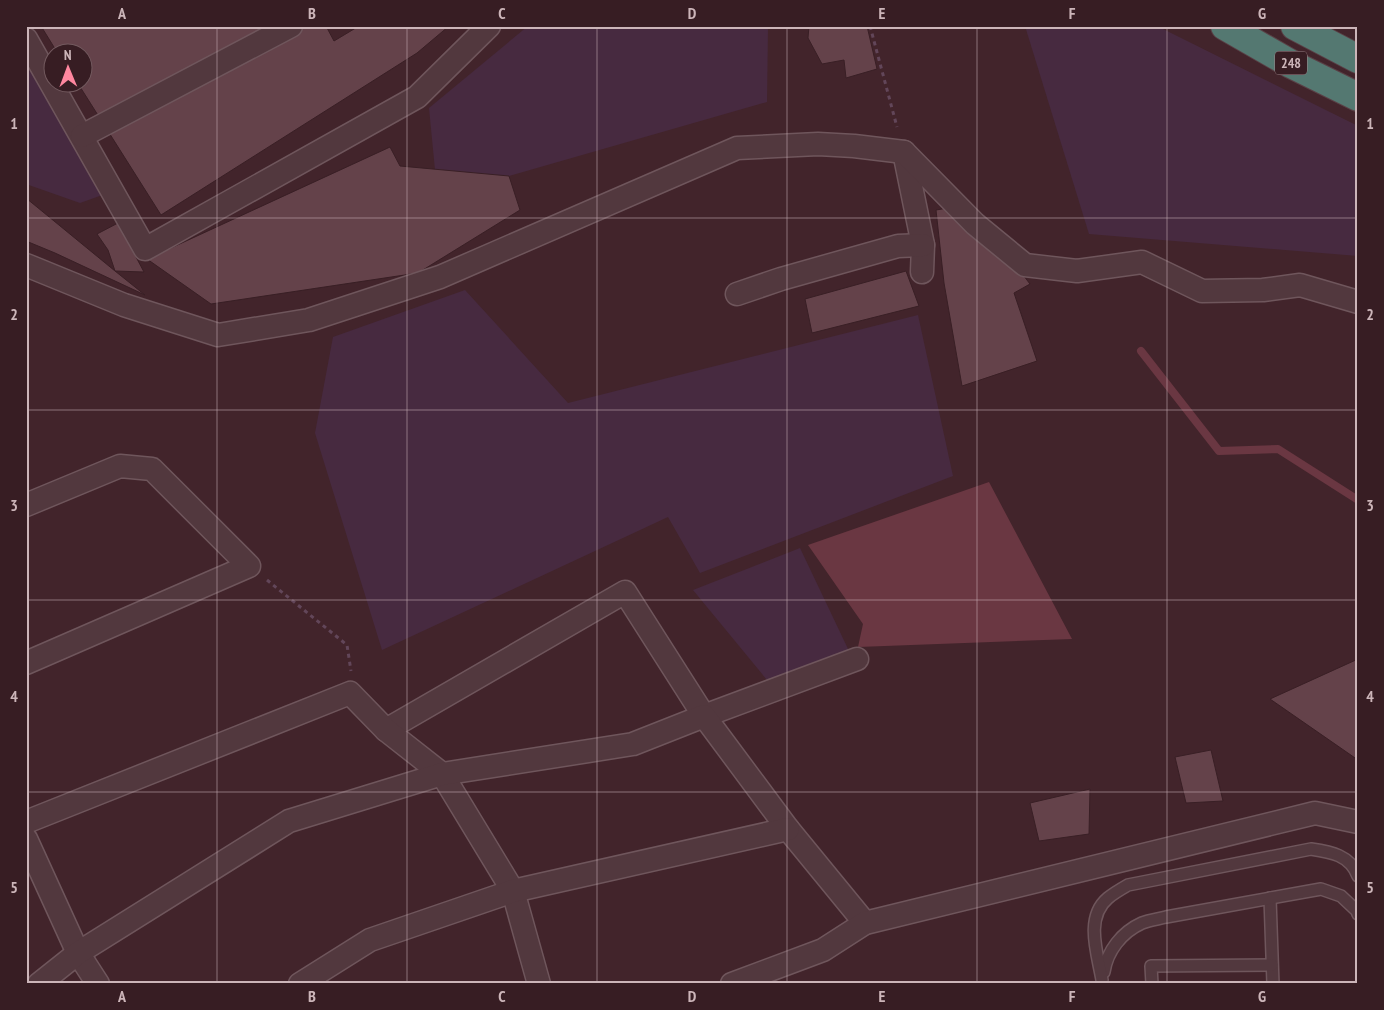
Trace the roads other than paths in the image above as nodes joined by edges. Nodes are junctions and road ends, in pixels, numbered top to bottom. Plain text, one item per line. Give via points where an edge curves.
1 (291, 26) edge
2 (489, 26) edge
3 (1226, 26) edge
4 (1295, 26) edge
5 (26, 38) edge
6 (1358, 59) edge
7 (1358, 97) edge
8 (82, 136) junction
9 (904, 152) junction
10 (923, 245) junction
11 (26, 265) edge
12 (922, 272) dead end
13 (737, 294) dead end
14 (1358, 302) edge
15 (26, 506) edge
16 (857, 659) dead end
17 (26, 663) edge
18 (704, 716) junction
19 (386, 730) junction
20 (442, 774) junction
21 (26, 822) edge
22 (1358, 822) edge
23 (788, 829) junction
24 (26, 839) edge
25 (1358, 876) edge
26 (513, 891) junction
27 (1270, 898) junction
28 (1358, 914) edge
29 (865, 923) junction
30 (78, 953) junction
31 (1272, 965) junction
32 (1103, 982) edge
33 (38, 984) edge
34 (98, 984) edge
35 (300, 984) edge
36 (539, 984) edge
37 (732, 984) edge
38 (1152, 984) edge
39 (1273, 984) edge

1 - 8 street
2 - 8 street via 417,97 145,249
3 - 7 highway, 248 via 1291,64
4 - 6 highway, 248
5 - 8 street
9 - 10 street
9 - 11 street via 818,144 737,148 440,277 309,320 218,335 124,305
9 - 14 street via 975,224 1025,265 1077,271 1142,262 1202,291 1263,290 1300,285
10 - 12 street
10 - 13 street via 898,246
15 - 17 street via 120,466 152,469 249,566
16 - 18 street
18 - 19 street via 625,592
18 - 20 street via 633,744
18 - 23 street
19 - 20 street
19 - 21 street via 350,693
20 - 26 street
20 - 30 street via 289,821
22 - 29 street via 1315,813
23 - 26 street
23 - 29 street
24 - 30 street
25 - 32 lane via 1348,860 1331,852 1311,849 1128,885 1106,899 1097,915 1094,932
26 - 35 street via 370,940
26 - 36 street
27 - 28 lane via 1321,889 1341,896
27 - 31 lane
27 - 32 lane via 1141,924 1121,938 1106,958
29 - 37 street via 823,950
30 - 33 street
30 - 34 street
31 - 38 lane via 1151,966
31 - 39 lane

